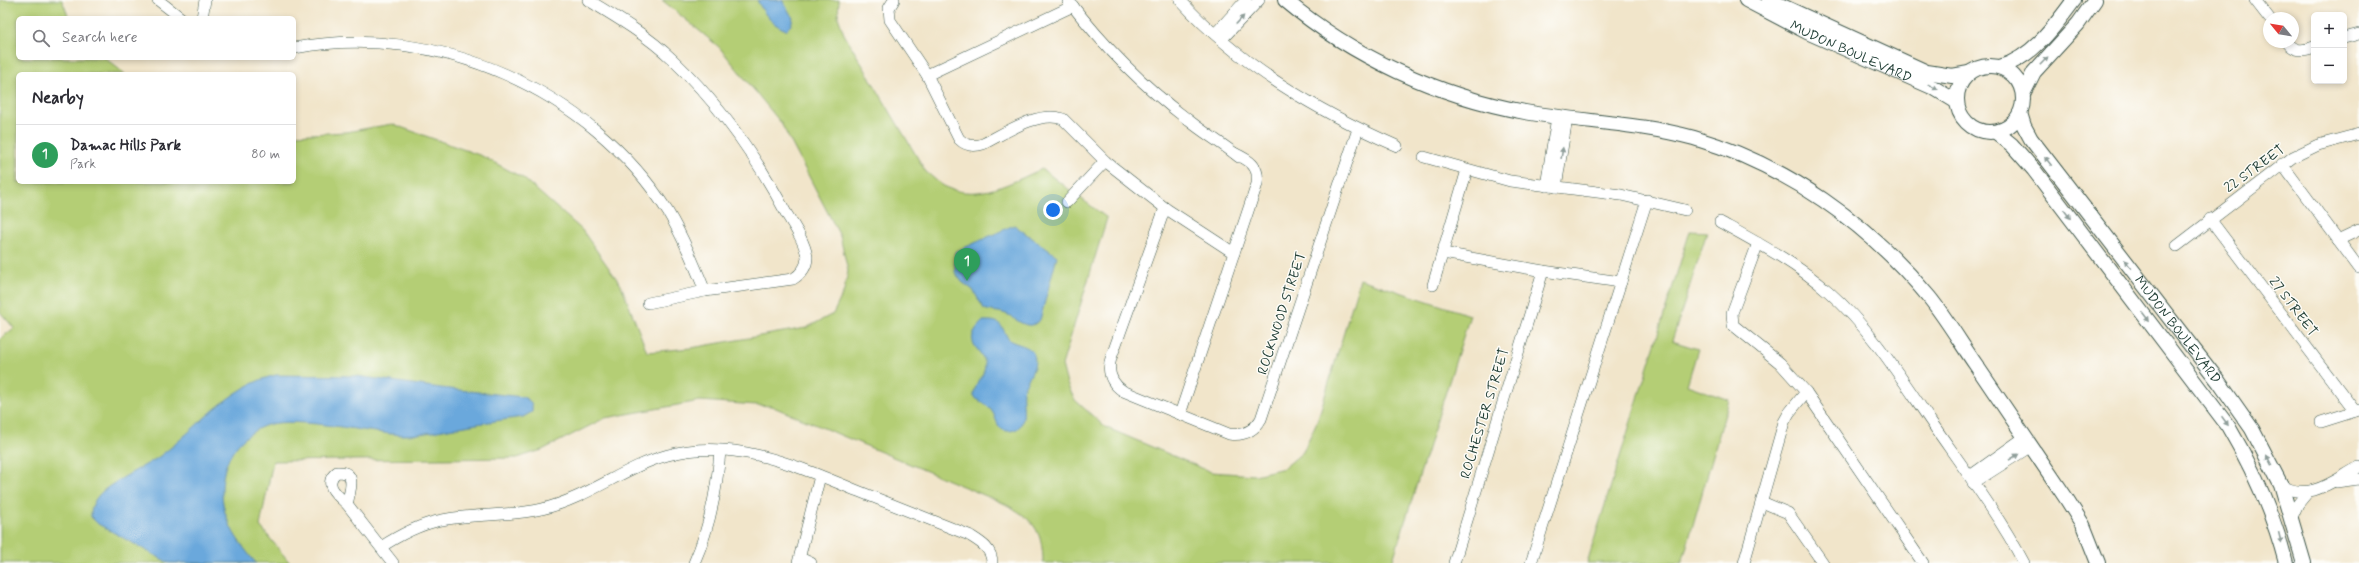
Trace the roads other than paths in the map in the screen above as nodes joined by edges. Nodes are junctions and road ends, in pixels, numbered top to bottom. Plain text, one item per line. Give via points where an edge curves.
1 (158, 0) edge
2 (205, 0) edge
3 (588, 0) edge
4 (894, 0) edge
5 (900, 0) edge
6 (1180, 0) edge
7 (1246, 0) edge
8 (1259, 0) edge
9 (1285, 0) edge
10 (1746, 0) edge
11 (1769, 0) edge
12 (2074, 0) edge
13 (2095, 0) edge
14 (2255, 0) edge
15 (1070, 3) edge
16 (2264, 12) edge
17 (178, 16) edge
18 (202, 16) edge
19 (900, 33) junction
20 (2359, 34) edge
21 (1218, 37) junction
22 (2347, 37) edge
23 (2299, 43) edge
24 (2311, 45) edge
25 (2311, 47) edge
26 (296, 48) edge
27 (2294, 48) edge
28 (2000, 67) junction
29 (1969, 73) junction
30 (927, 75) junction
31 (2023, 94) junction
32 (1957, 102) junction
33 (2020, 113) junction
34 (1562, 117) junction
35 (1358, 129) junction
36 (1996, 132) junction
37 (2359, 134) edge
38 (1397, 146) dead end
39 (1424, 158) dead end
40 (1105, 161) junction
41 (2282, 164) junction
42 (1467, 170) junction
43 (1551, 187) junction
44 (1647, 200) junction
45 (1067, 202) dead end
46 (1165, 208) junction
47 (1685, 210) dead end
48 (2210, 219) junction
49 (1720, 222) dead end
50 (2359, 230) edge
51 (2338, 240) junction
52 (1758, 243) junction
53 (2177, 246) dead end
54 (1234, 253) junction
55 (1443, 253) junction
56 (2359, 268) edge
57 (1543, 271) junction
58 (1621, 282) junction
59 (1433, 285) dead end
60 (705, 292) junction
61 (648, 303) dead end
62 (1806, 392) junction
63 (2357, 410) edge
64 (1180, 414) junction
65 (2321, 422) dead end
66 (2028, 442) junction
67 (720, 451) junction
68 (2359, 468) edge
69 (820, 476) junction
70 (2359, 479) edge
71 (1971, 480) junction
72 (2334, 483) junction
73 (2281, 485) junction
74 (2306, 493) junction
75 (1762, 502) junction
76 (347, 504) dead end
77 (2292, 517) junction
78 (969, 535) junction
79 (380, 547) junction
80 (799, 561) edge
81 (393, 563) edge
82 (694, 563) edge
83 (811, 563) edge
84 (992, 563) edge
85 (996, 563) edge
86 (1454, 563) edge
87 (1531, 563) edge
88 (1744, 563) edge
89 (1823, 563) edge
90 (1923, 563) edge
91 (2024, 563) edge
92 (2098, 563) edge
93 (2286, 563) edge
94 (2304, 563) edge

1 - 17 street
2 - 18 street
3 - 60 street via 642,34 672,59 710,98 748,146 801,241 801,256 796,268 779,282
4 - 19 street via 888,14 892,25
5 - 19 street via 895,18
6 - 21 street
7 - 21 street
21 -> 8 street
9 - 34 street via 1353,47 1422,83 1490,105
10 -> 32 street, MUDON BOULEVARD via 1807,32 1934,88
11 - 29 street, MUDON BOULEVARD via 1931,73 1952,76
12 - 28 street via 2029,52
31 -> 13 street via 2034,72 2078,24
14 - 16 street
15 - 30 street
15 - 54 street via 1100,39 1142,80 1186,119 1234,153 1249,160 1257,170 1254,193
19 - 30 street
20 - 22 street
21 - 35 street via 1288,89
23 - 24 street
25 - 27 street via 2302,51
26 - 60 street via 351,40 424,48 467,59 510,76 549,97 586,124 620,154 646,182 681,237
28 - 29 street via 1978,68
28 - 31 street via 2011,72 2019,82
29 - 32 street via 1962,81
30 - 40 street via 959,139 970,146 977,146 1041,117 1055,116 1069,124
31 - 33 street
32 - 36 street via 1966,122 1985,132
33 - 36 street via 2015,122
73 -> 33 street, MUDON BOULEVARD via 2252,429 2236,405 2031,139
34 - 43 street
34 - 66 street via 1655,129 1720,147 1770,168 1839,211 1898,263 1930,298
35 - 38 street
35 - 64 street, ROCKWOOD STREET via 1259,424 1247,433 1235,435
36 -> 93 street, MUDON BOULEVARD via 2012,145 2034,170 2228,426 2265,496 2278,530
37 - 41 street, 22 STREET via 2318,145
39 - 42 street
40 - 45 street
40 - 46 street
41 - 48 street, 22 STREET
41 - 51 street
42 - 43 street via 1510,181
42 - 55 street
43 - 44 street
44 - 47 street
44 - 58 street
46 - 54 street
46 - 64 street, ROCKWOOD STREET via 1109,368 1114,384 1123,391
48 - 53 street, 22 STREET
48 - 63 street, 27 STREET
49 - 52 street
50 - 51 street
51 - 56 street
52 - 62 street via 1731,319 1737,330 1780,363
52 - 71 street via 1808,274 1851,314 1887,359
54 - 64 street
55 - 57 street
55 - 59 street
57 - 58 street
57 - 86 street, ROCHESTER STREET
58 - 87 street
60 - 61 street
62 - 75 street via 1784,422
62 - 90 street
63 - 65 street
66 - 71 street
66 - 92 street via 2083,525
67 - 69 street via 779,460
67 - 79 street via 670,455 646,462 563,503 542,509 436,521
67 - 82 street via 715,500 704,540
68 - 72 street
69 - 78 street
69 - 80 street
70 - 72 street
71 - 91 street
72 - 74 street
73 - 74 street via 2293,491
73 - 77 street, MUDON BOULEVARD
74 - 77 street
75 - 88 street
75 - 89 street via 1788,513
76 - 79 street
77 - 94 street, MUDON BOULEVARD
78 - 84 street via 990,551
78 - 85 street via 988,540 996,552
79 - 81 street
80 - 83 street

